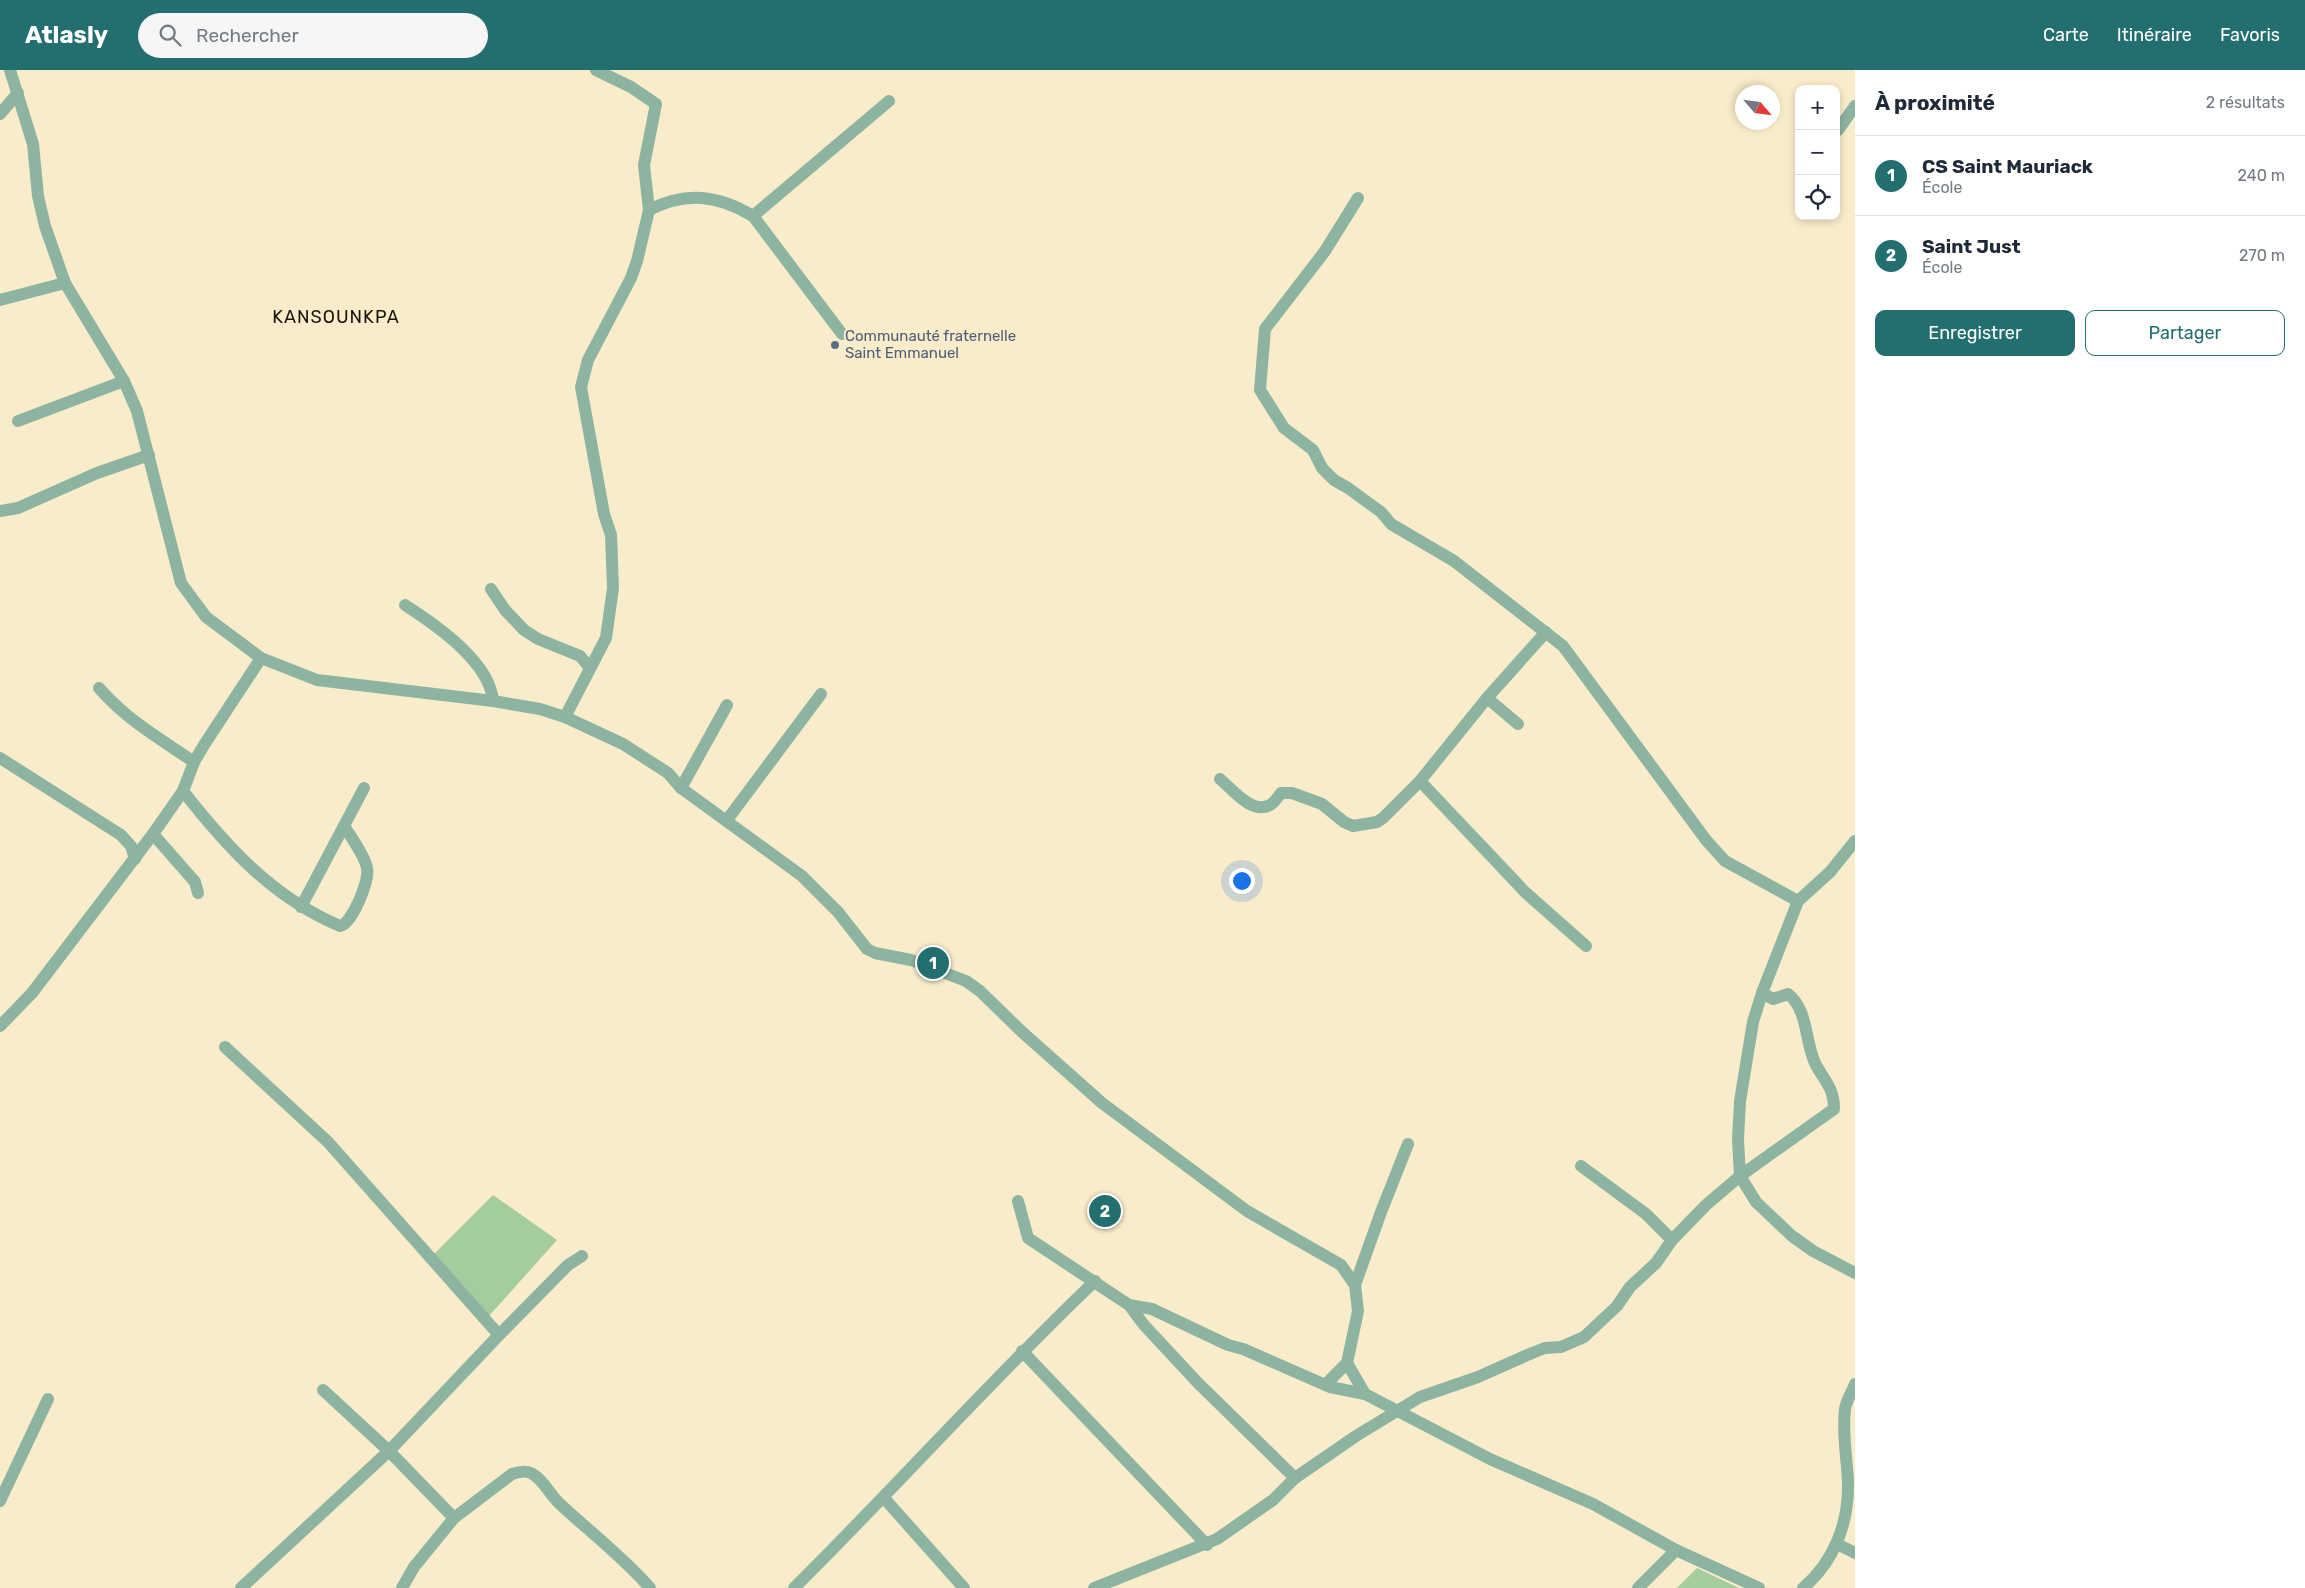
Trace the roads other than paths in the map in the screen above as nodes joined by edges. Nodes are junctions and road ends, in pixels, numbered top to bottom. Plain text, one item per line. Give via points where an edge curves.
1 (10, 70) edge
2 (596, 70) edge
3 (18, 93) junction
4 (889, 100) dead end
5 (1855, 106) edge
6 (0, 114) edge
7 (1840, 127) edge
8 (1358, 198) dead end
9 (649, 210) junction
10 (753, 216) junction
11 (65, 283) junction
12 (0, 300) edge
13 (842, 334) dead end
14 (124, 381) junction
15 (18, 421) dead end
16 (149, 455) junction
17 (0, 511) edge
18 (491, 589) dead end
19 (405, 606) dead end
20 (1546, 632) junction
21 (261, 658) junction
22 (590, 668) junction
23 (99, 688) dead end
24 (821, 694) dead end
25 (1487, 698) junction
26 (493, 701) junction
27 (727, 705) dead end
28 (565, 716) junction
29 (1518, 724) dead end
30 (0, 758) edge
31 (194, 762) junction
32 (1220, 779) dead end
33 (1420, 781) junction
34 (364, 788) dead end
35 (681, 788) junction
36 (183, 791) junction
37 (727, 820) junction
38 (344, 826) junction
39 (153, 834) junction
40 (1855, 841) edge
41 (135, 859) junction
42 (198, 893) dead end
43 (1798, 901) junction
44 (301, 907) junction
45 (1586, 946) dead end
46 (1762, 993) junction
47 (0, 1026) edge
48 (225, 1047) dead end
49 (1408, 1144) dead end
50 (1581, 1166) dead end
51 (1740, 1176) junction
52 (1018, 1201) dead end
53 (1672, 1240) junction
54 (582, 1256) dead end
55 (1854, 1268) edge
56 (1095, 1281) junction
57 (1355, 1285) junction
58 (1129, 1305) junction
59 (499, 1335) junction
60 (1022, 1351) junction
61 (1347, 1363) junction
62 (1326, 1384) junction
63 (1855, 1384) edge
64 (323, 1390) dead end
65 (1365, 1394) junction
66 (48, 1399) dead end
67 (1397, 1412) junction
68 (389, 1451) junction
69 (1295, 1478) junction
70 (884, 1498) junction
71 (0, 1501) edge
72 (454, 1518) junction
73 (1837, 1544) junction
74 (1208, 1545) junction
75 (1676, 1550) junction
76 (1855, 1553) edge
77 (241, 1588) edge
78 (402, 1588) edge
79 (650, 1588) edge
80 (794, 1588) edge
81 (964, 1588) edge
82 (1094, 1588) edge
83 (1638, 1588) edge
84 (1759, 1588) edge
85 (1803, 1588) edge

1 - 3 street
2 - 9 street via 656,104 644,165
3 - 6 street
3 - 11 street via 32,144 45,226
4 - 10 street
5 - 7 street
8 - 20 street via 1325,251 1265,329 1260,390 1284,428 1313,450 1322,468 1334,480 1381,512 1391,524 1454,561
9 - 10 street via 684,198 714,198 734,204
9 - 22 street via 631,278 588,360 581,387 604,514 611,535 614,588 606,638
10 - 13 street
11 - 12 street
11 - 14 street
14 - 15 street
14 - 16 street via 137,411
16 - 17 street via 97,473 18,508
16 - 21 street via 181,583 206,617
18 - 22 street via 524,630 580,656
19 - 26 street via 440,628 464,650 490,688
20 - 25 street
20 - 43 street via 1563,646 1706,840 1725,861
21 - 26 street via 317,680
21 - 31 street
22 - 28 street
23 - 31 street via 131,720
24 - 37 street
25 - 29 street
25 - 33 street
26 - 28 street
27 - 35 street
28 - 35 street via 624,744 668,773
30 - 41 street via 121,836 131,846
31 - 36 street
32 - 33 street via 1257,808 1270,805 1280,793 1292,793 1322,804 1344,822 1359,826 1383,818
33 - 45 street via 1525,892
34 - 38 street
35 - 37 street
36 - 39 street
36 - 44 street via 214,831 250,868
37 - 57 street via 802,876 838,912 867,949 911,960 980,991 1102,1103 1247,1211 1340,1265
38 - 44 street
38 - 44 street via 368,869 348,923 340,926
39 - 41 street
39 - 42 street via 195,882
40 - 43 street via 1830,872
41 - 47 street via 32,993
43 - 46 street
46 - 51 street via 1753,1022 1740,1101
46 - 51 street via 1773,999 1788,994 1794,999 1815,1062 1830,1086 1834,1109
48 - 59 street via 328,1142
49 - 57 street
50 - 53 street via 1646,1214
51 - 53 street
51 - 55 street via 1756,1202 1792,1236 1813,1251
52 - 56 street via 1028,1238
53 - 67 street via 1656,1263 1584,1336 1420,1397
54 - 59 street
56 - 58 street
56 - 60 street
57 - 61 street via 1358,1311
58 - 62 street via 1152,1309 1228,1345
58 - 69 street via 1198,1383
59 - 68 street
60 - 70 street
60 - 74 street
61 - 62 street
61 - 65 street
62 - 65 street
63 - 73 street via 1845,1408 1848,1484 1844,1521
64 - 68 street
65 - 67 street
66 - 71 street
67 - 69 street
67 - 75 street via 1490,1459 1593,1504
68 - 72 street
68 - 77 street
69 - 74 street via 1273,1500
70 - 80 street
70 - 81 street
72 - 78 street
72 - 79 street via 512,1474 529,1472 540,1479 558,1502
73 - 76 street
73 - 85 street via 1828,1561
74 - 82 street
75 - 83 street
75 - 84 street

